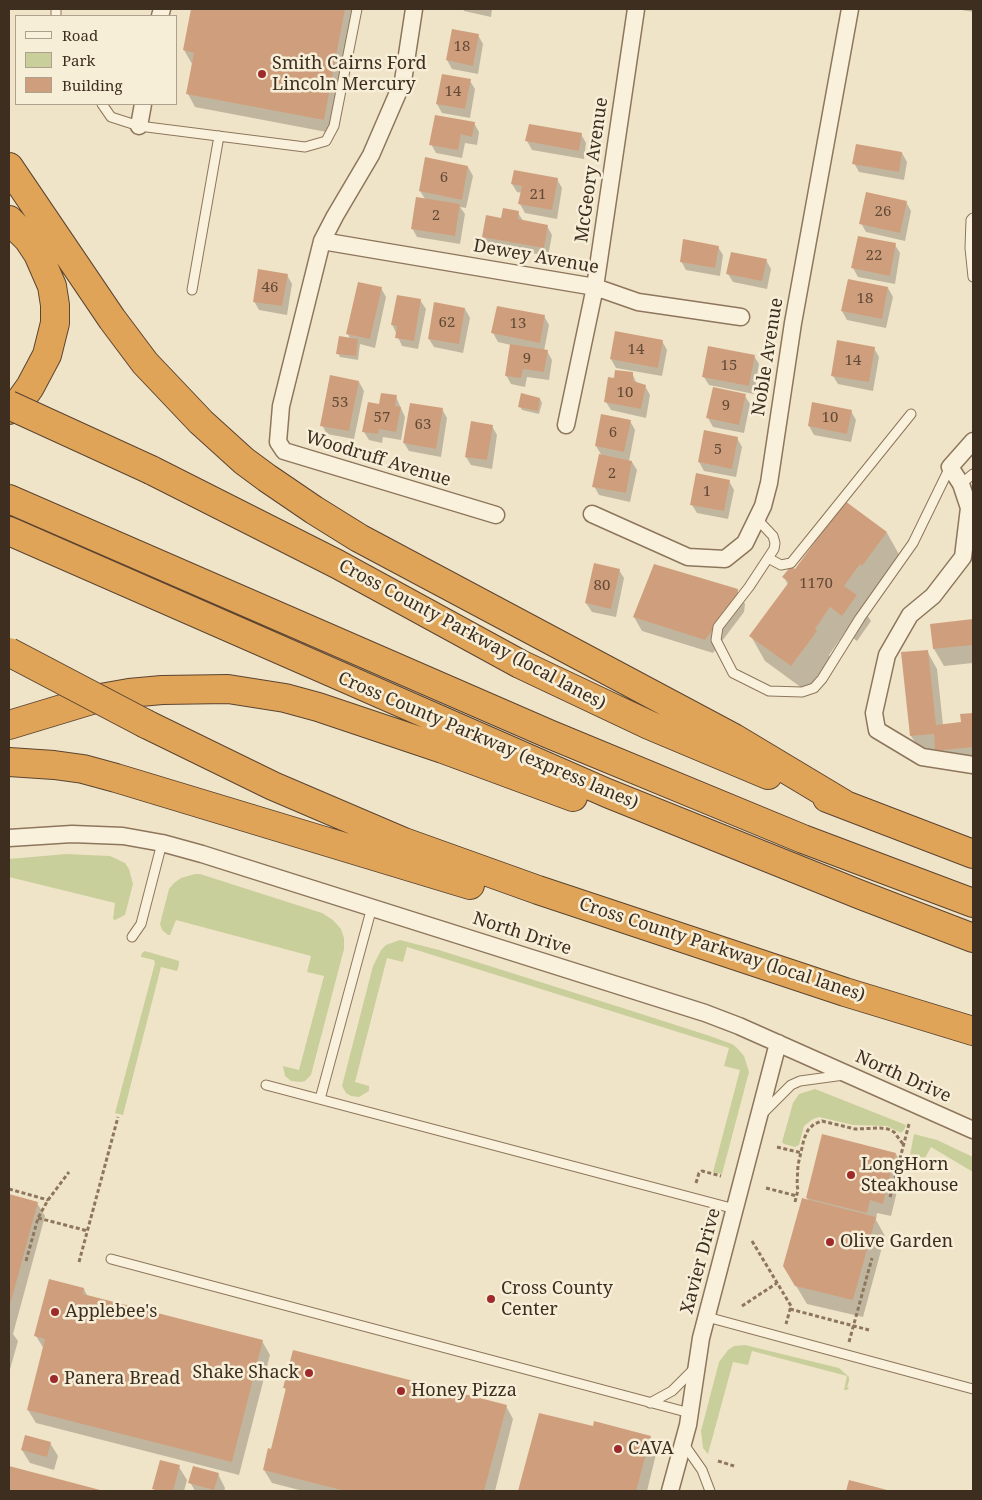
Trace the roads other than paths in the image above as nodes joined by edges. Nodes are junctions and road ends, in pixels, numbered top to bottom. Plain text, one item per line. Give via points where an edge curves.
1 (357, 9) edge
2 (414, 9) edge
3 (636, 9) edge
4 (850, 9) edge
5 (103, 105) edge
6 (143, 105) edge
7 (139, 126) junction
8 (219, 136) junction
9 (9, 168) edge
10 (973, 218) edge
11 (9, 220) edge
12 (322, 241) junction
13 (973, 277) edge
14 (595, 287) junction
15 (192, 290) dead end
16 (741, 317) dead end
17 (9, 405) edge
18 (9, 410) edge
19 (911, 414) dead end
20 (566, 425) dead end
21 (973, 440) edge
22 (950, 467) junction
23 (967, 479) edge
24 (9, 499) edge
25 (592, 514) dead end
26 (496, 515) dead end
27 (757, 519) junction
28 (9, 531) edge
29 (768, 558) junction
30 (9, 652) edge
31 (9, 725) edge
32 (9, 762) edge
33 (973, 765) edge
34 (844, 804) junction
35 (9, 838) edge
36 (162, 843) junction
37 (973, 854) edge
38 (861, 895) junction
39 (973, 903) edge
40 (372, 907) junction
41 (672, 934) junction
42 (132, 938) dead end
43 (973, 938) edge
44 (845, 992) junction
45 (973, 1031) edge
46 (778, 1043) junction
47 (973, 1047) edge
48 (848, 1074) junction
49 (266, 1085) dead end
50 (320, 1099) junction
51 (759, 1117) junction
52 (973, 1130) edge
53 (735, 1209) junction
54 (111, 1259) dead end
55 (707, 1317) junction
56 (697, 1365) junction
57 (973, 1389) edge
58 (650, 1403) junction
59 (690, 1413) junction
60 (683, 1443) junction
61 (670, 1491) edge
62 (710, 1491) edge

1 - 8 lane via 334,126 326,141 305,148
2 - 12 street, Woodruff Avenue via 403,81 371,156
3 - 14 street, McGeory Avenue
4 - 27 street, Noble Avenue via 793,323 769,483
5 - 7 lane via 111,117
6 - 7 street
7 - 8 lane
8 - 15 lane
9 - 34 highway via 106,312 145,363 201,422 244,461 359,538 734,738
10 - 13 lane via 970,248
11 - 18 highway via 38,254 52,286 55,305 55,323 47,355 20,401
12 - 14 street, Dewey Avenue
12 - 26 street, Woodruff Avenue via 280,406 278,442 284,451
14 - 16 street, Dewey Avenue via 638,302
14 - 20 street, McGeory Avenue
17 - 34 highway, Cross County Parkway (local lanes), bridge via 151,470 337,564 458,632 584,696 705,749
19 - 29 lane via 791,563 781,565
21 - 22 street
22 - 23 street
22 - 29 lane via 912,543 822,679 814,688 802,692 769,691 733,673 716,640 718,628
23 - 33 street via 969,508 963,557 933,596 910,614 887,655 874,713 877,730 922,757
24 - 39 highway, Cross County Parkway (express lanes) via 567,742 786,832
25 - 27 street, Noble Avenue via 688,556 725,558 745,543
27 - 29 lane via 773,536 775,543
28 - 38 highway, Cross County Parkway (express lanes) via 607,793
30 - 41 highway, Cross County Parkway (local lanes), bridge via 273,786 404,842
31 - 38 highway via 95,699 162,690 228,689 285,698 396,732 626,816
32 - 41 highway via 91,771 574,916
34 - 37 highway, Cross County Parkway (local lanes)
35 - 36 street, North Drive via 103,834
36 - 40 street, North Drive
36 - 42 lane via 141,924
38 - 43 highway, Cross County Parkway (express lanes)
40 - 46 street, North Drive via 704,1013
40 - 50 lane
41 - 44 highway, Cross County Parkway (local lanes)
44 - 45 highway, Cross County Parkway (local lanes)
44 - 47 highway
46 - 48 street, North Drive
46 - 51 street, Xavier Drive
48 - 51 lane via 791,1085
48 - 52 street, North Drive
49 - 50 lane
50 - 53 lane
51 - 53 street, Xavier Drive
53 - 55 street, Xavier Drive
54 - 58 lane
55 - 56 street, Xavier Drive
55 - 57 lane
56 - 58 lane via 672,1391
56 - 59 street, Xavier Drive
58 - 59 lane
59 - 60 street, Xavier Drive
60 - 61 street, Xavier Drive
60 - 62 lane via 702,1470

